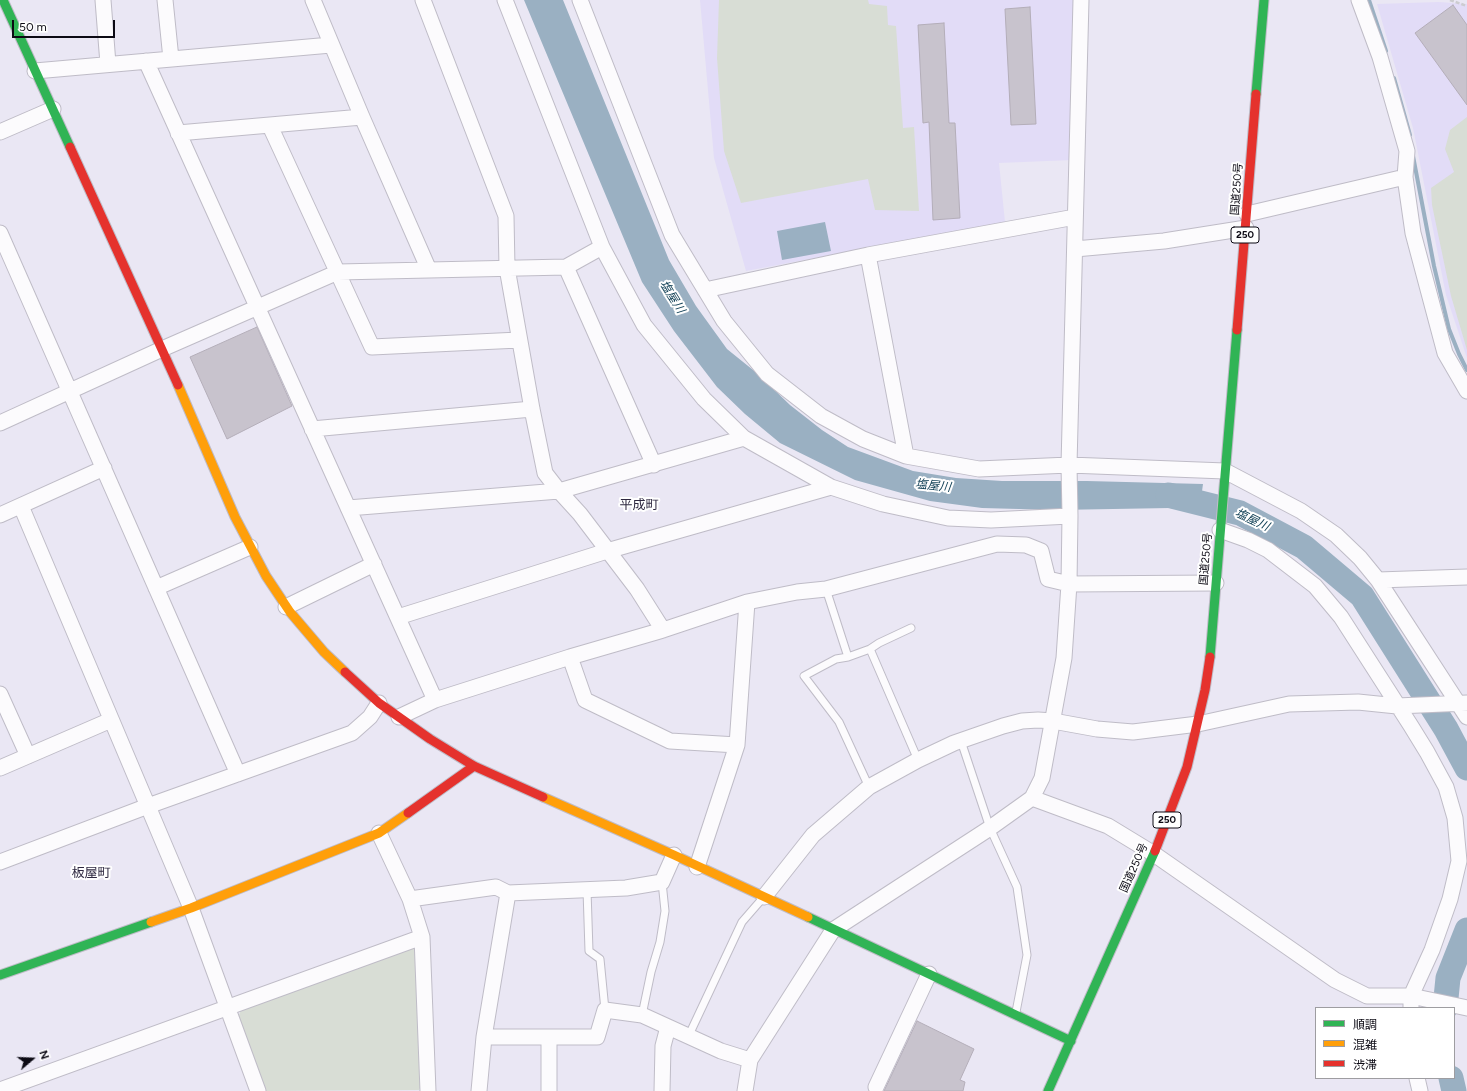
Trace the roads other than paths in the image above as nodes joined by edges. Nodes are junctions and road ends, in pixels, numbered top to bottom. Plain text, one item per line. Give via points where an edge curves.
1 (104, 0) edge
2 (165, 0) edge
3 (313, 0) edge
4 (423, 0) edge
5 (504, 0) edge
6 (580, 0) edge
7 (1081, 0) edge
8 (1264, 0) edge
9 (1360, 0) edge
10 (3, 1) edge
11 (332, 44) junction
12 (171, 59) junction
13 (146, 61) junction
14 (108, 64) junction
15 (35, 71) junction
16 (53, 109) junction
17 (362, 116) junction
18 (270, 126) junction
19 (0, 132) edge
20 (178, 133) junction
21 (1404, 177) junction
22 (1076, 217) junction
23 (1246, 221) junction
24 (0, 233) edge
25 (602, 247) junction
26 (1075, 249) junction
27 (868, 255) junction
28 (566, 267) junction
29 (507, 268) junction
30 (429, 270) junction
31 (338, 272) junction
32 (705, 290) junction
33 (257, 308) junction
34 (520, 340) junction
35 (162, 349) junction
36 (70, 391) junction
37 (1467, 391) edge
38 (532, 409) junction
39 (0, 423) edge
40 (312, 429) junction
41 (744, 438) junction
42 (906, 456) junction
43 (654, 465) junction
44 (1069, 465) junction
45 (104, 468) junction
46 (1225, 471) junction
47 (831, 487) junction
48 (559, 491) junction
49 (21, 506) junction
50 (348, 508) junction
51 (0, 515) edge
52 (1070, 516) junction
53 (1220, 530) junction
54 (250, 547) junction
55 (608, 551) junction
56 (374, 564) junction
57 (1467, 578) edge
58 (1378, 580) junction
59 (1216, 583) junction
60 (1069, 584) junction
61 (156, 588) junction
62 (826, 589) junction
63 (747, 602) junction
64 (286, 607) junction
65 (398, 617) junction
66 (911, 628) dead end
67 (663, 630) junction
68 (870, 649) junction
69 (570, 657) junction
70 (848, 657) junction
71 (0, 694) edge
72 (435, 700) junction
73 (1462, 703) edge
74 (379, 704) junction
75 (1397, 706) junction
76 (399, 717) junction
77 (1467, 717) edge
78 (111, 720) junction
79 (1053, 721) junction
80 (1198, 724) junction
81 (961, 740) junction
82 (737, 745) junction
83 (28, 756) junction
84 (918, 760) junction
85 (474, 766) junction
86 (0, 768) edge
87 (238, 774) junction
88 (870, 787) junction
89 (1032, 798) junction
90 (148, 806) junction
91 (990, 828) junction
92 (379, 833) junction
93 (1154, 854) junction
94 (674, 855) junction
95 (0, 862) edge
96 (697, 867) junction
97 (662, 882) junction
98 (587, 890) junction
99 (508, 893) junction
100 (764, 897) junction
101 (410, 899) junction
102 (191, 908) junction
103 (833, 930) junction
104 (422, 937) junction
105 (929, 974) junction
106 (0, 975) edge
107 (1411, 1002) edge
108 (1467, 1007) edge
109 (228, 1008) junction
110 (605, 1010) junction
111 (1467, 1013) edge
112 (1016, 1014) junction
113 (642, 1015) junction
114 (668, 1027) junction
115 (689, 1035) junction
116 (484, 1037) junction
117 (549, 1038) junction
118 (1071, 1041) junction
119 (750, 1060) junction
120 (1417, 1079) edge
121 (876, 1087) dead end
122 (0, 1090) edge
123 (258, 1091) edge
124 (428, 1091) edge
125 (479, 1091) edge
126 (549, 1091) edge
127 (662, 1091) edge
128 (745, 1091) edge
129 (1048, 1091) edge
130 (1420, 1091) edge

1 - 14 street
2 - 12 street
3 - 11 street
4 - 29 street via 506,216
5 - 25 street
6 - 32 street via 672,235
7 - 22 street
8 - 23 main road, 国道250号 / 250
9 - 21 street via 1380,57 1407,151
10 - 15 main road
11 - 12 street
11 - 17 street
12 - 13 street
13 - 14 street
13 - 20 street
14 - 15 street
15 - 16 main road
16 - 19 street
16 - 35 main road
17 - 18 street
17 - 30 street
18 - 20 street
18 - 31 street
20 - 33 street
21 - 23 street
21 - 37 street via 1413,233 1445,353
22 - 26 street
22 - 27 street
23 - 26 street via 1164,241
23 - 46 main road, 国道250号 / 250
24 - 36 street
25 - 28 street
25 - 41 street via 644,325 704,399
26 - 44 street
27 - 32 street
27 - 42 street
28 - 29 street
28 - 43 street
29 - 30 street
29 - 34 street
30 - 31 street
31 - 33 street
31 - 34 street via 372,347
32 - 42 street via 724,321 767,374 821,416 863,439
33 - 35 street
33 - 40 street
34 - 38 street
35 - 36 street
35 - 54 main road
36 - 39 street
36 - 45 street
38 - 40 street
38 - 48 street via 545,473
40 - 50 street
41 - 43 street
41 - 47 street
42 - 44 street via 979,469
43 - 48 street
44 - 46 street
44 - 52 street
45 - 49 street
45 - 61 street
46 - 53 main road, 国道250号 / 250
46 - 58 street via 1302,511 1330,531 1360,558
47 - 52 street via 883,504 948,518 991,520
47 - 55 street
48 - 50 street
48 - 55 street
49 - 51 street
49 - 78 street
50 - 56 street
52 - 60 street
53 - 59 main road, 国道250号 / 250
53 - 75 street via 1268,550 1315,586 1340,617
54 - 61 street
54 - 64 main road
55 - 65 street
55 - 67 street via 637,589
56 - 64 street
56 - 65 street
57 - 58 street
58 - 73 street
59 - 60 street
59 - 80 main road, 国道250号 / 250 via 1210,654
60 - 62 street via 1048,579 1041,551 1026,545 997,544
60 - 79 street via 1064,658
61 - 87 street
62 - 63 street
62 - 70 lane
63 - 67 street
63 - 82 street
64 - 74 main road via 324,652
65 - 72 street
66 - 68 lane
67 - 69 street
68 - 70 lane
68 - 84 lane
69 - 72 street
69 - 82 street via 585,700 670,741
70 - 88 lane via 836,659 804,676 839,722
71 - 83 street
72 - 76 street
73 - 75 street
73 - 77 street
74 - 76 main road
74 - 87 street via 370,717 352,733
75 - 80 street via 1358,702 1288,704
75 - 107 street via 1446,787 1455,818 1459,861 1450,899
76 - 85 main road
78 - 83 street
78 - 90 street
79 - 80 street via 1133,732
79 - 81 street via 1022,721
79 - 89 street via 1042,778
80 - 93 main road, 国道250号 / 250 via 1187,767
81 - 84 street
81 - 91 lane
82 - 96 street
83 - 86 street
84 - 88 street
85 - 92 main road
85 - 94 main road
87 - 90 street
88 - 100 street via 813,835
89 - 91 street
89 - 93 street via 1108,826
90 - 95 street
90 - 102 street
91 - 103 street
91 - 112 lane via 1018,887 1027,954
92 - 101 street
92 - 102 main road
93 - 107 street via 1335,980 1367,996
93 - 118 main road, 国道250号 / 250
94 - 96 main road
94 - 97 street
96 - 100 main road
97 - 98 street via 626,888
97 - 113 lane via 665,911
98 - 99 street
98 - 110 lane via 589,951 600,959
99 - 101 street via 496,887
99 - 116 street
100 - 103 main road
100 - 115 lane via 742,922
101 - 104 street
102 - 106 main road
102 - 109 street
103 - 105 main road
103 - 119 street
104 - 109 street
104 - 124 street
105 - 112 main road
105 - 121 street
107 - 108 street
108 - 111 street
109 - 122 street
109 - 123 street
110 - 113 street
110 - 117 street via 597,1037
112 - 118 main road
113 - 114 street
114 - 115 street
114 - 127 street via 663,1046
115 - 119 street via 721,1051
116 - 117 street
116 - 125 street
117 - 126 street
118 - 129 main road, 国道250号 / 250
119 - 128 street
120 - 130 street

